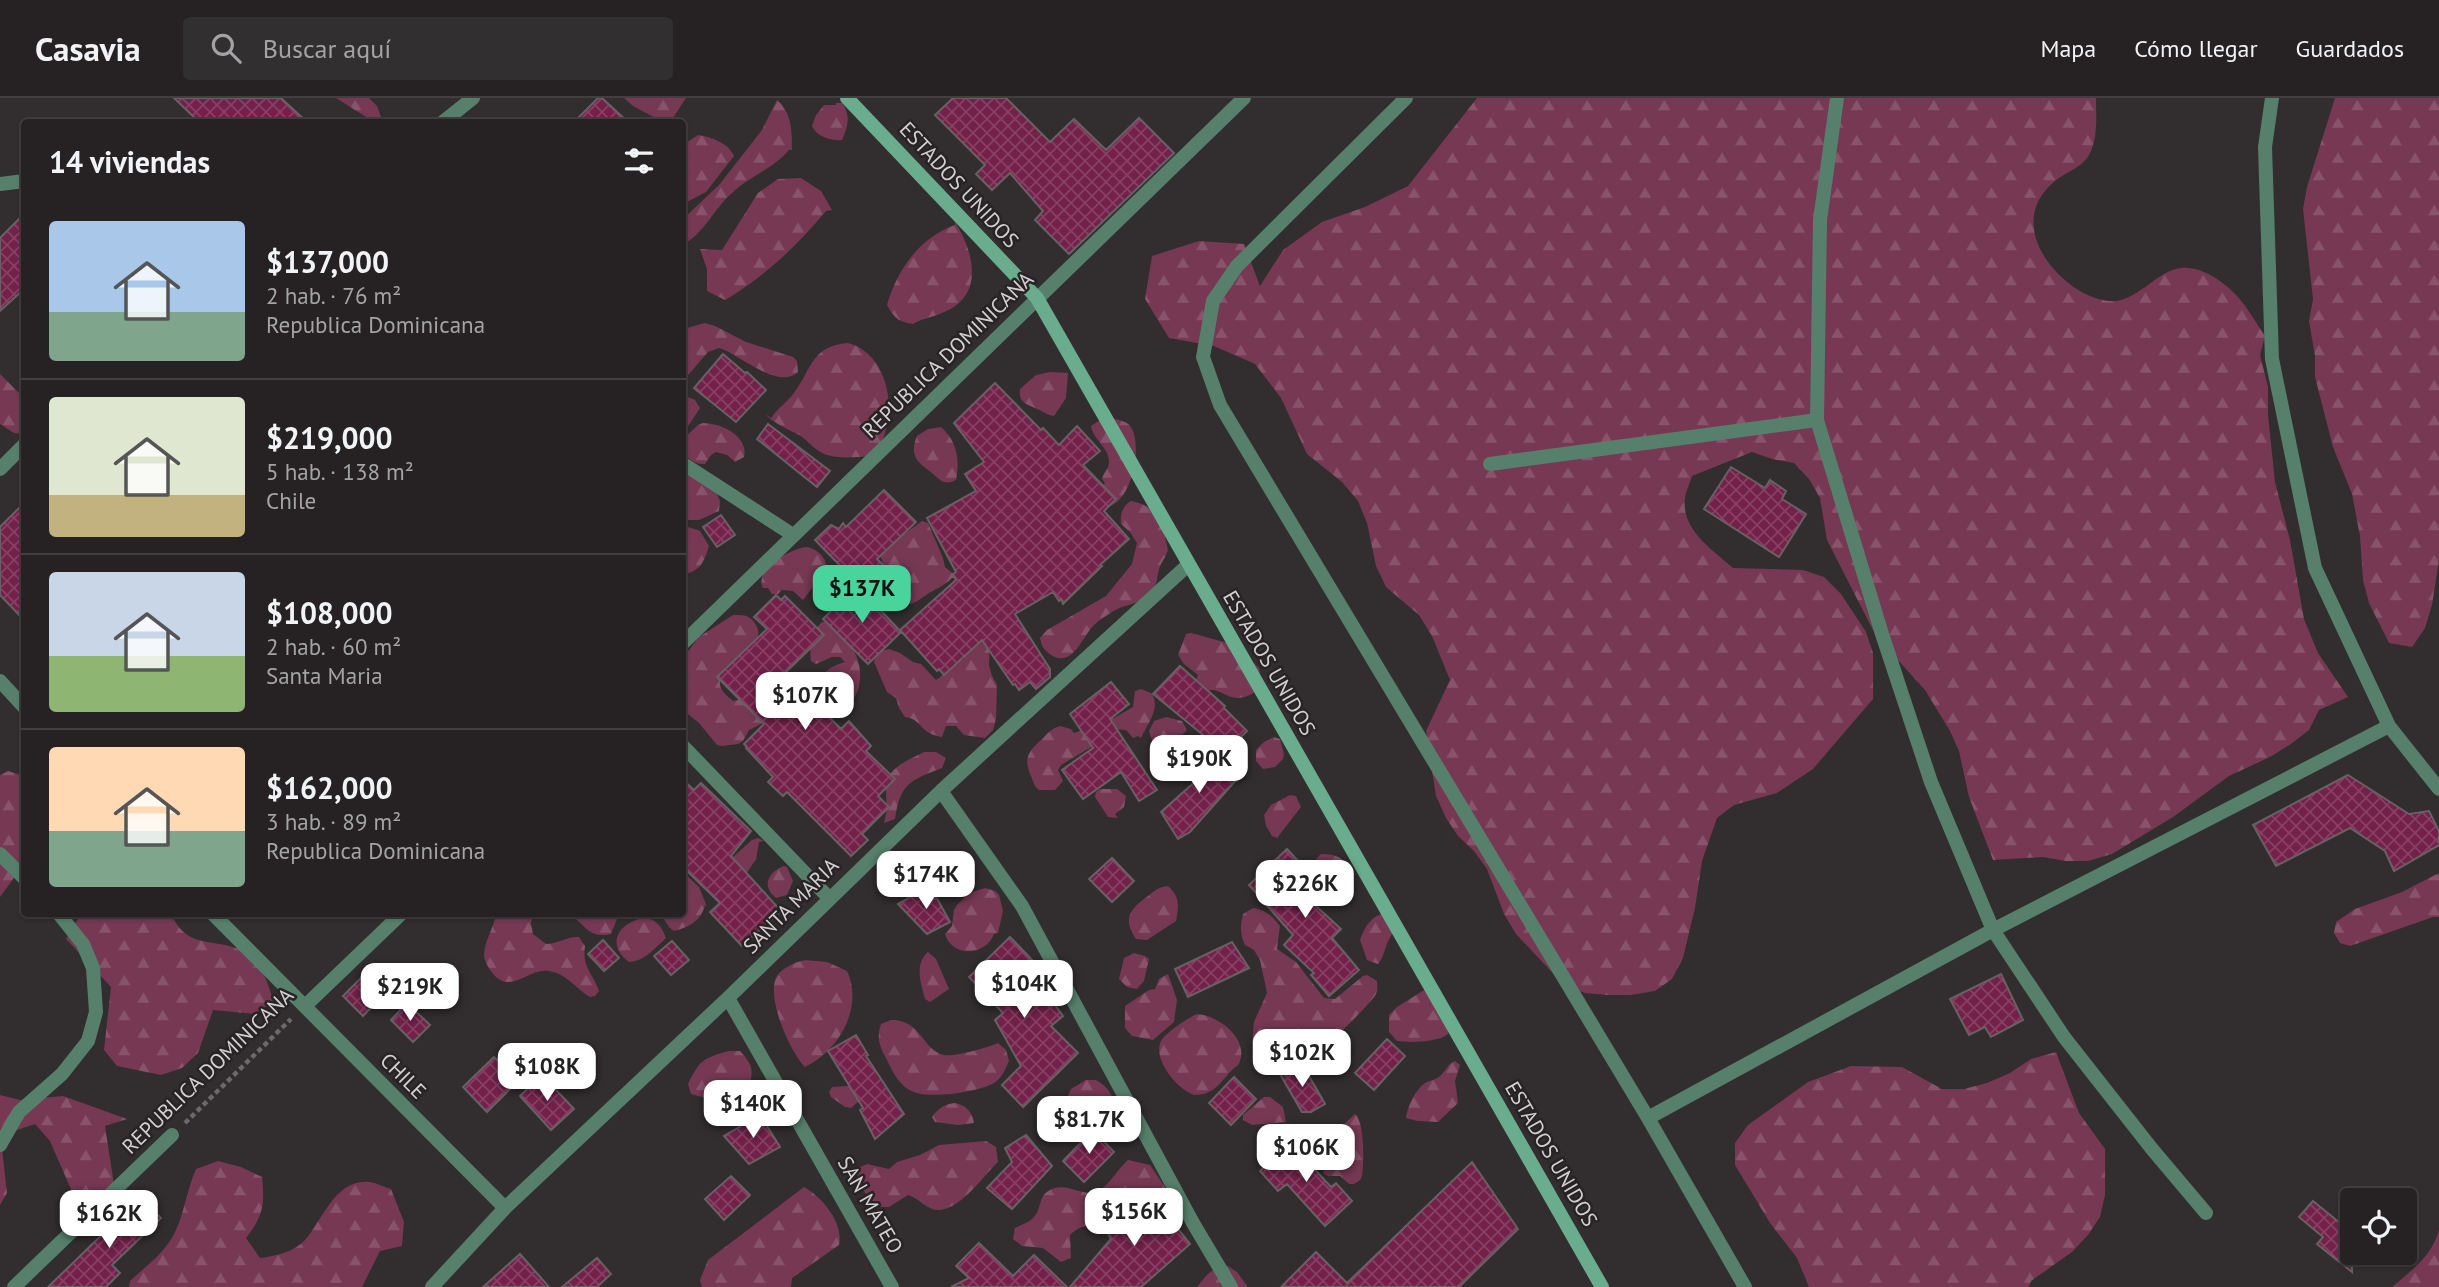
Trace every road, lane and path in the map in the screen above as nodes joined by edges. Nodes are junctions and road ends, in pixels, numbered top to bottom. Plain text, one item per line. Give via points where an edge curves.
1 (473, 98) edge
2 (847, 98) edge
3 (1244, 98) edge
4 (1406, 98) edge
5 (1837, 98) edge
6 (2272, 98) edge
7 (447, 119) edge
8 (21, 181) edge
9 (0, 184) edge
10 (1037, 298) junction
11 (1817, 420) junction
12 (21, 448) edge
13 (1490, 464) dead end
14 (686, 466) edge
15 (0, 469) edge
16 (793, 535) junction
17 (1188, 565) junction
18 (686, 640) edge
19 (0, 681) edge
20 (21, 705) edge
21 (2389, 726) junction
22 (686, 749) edge
23 (2439, 789) edge
24 (941, 791) junction
25 (0, 854) edge
26 (21, 875) edge
27 (829, 898) junction
28 (62, 917) edge
29 (216, 917) edge
30 (398, 917) edge
31 (1993, 930) junction
32 (728, 998) junction
33 (305, 1006) junction
34 (1648, 1118) junction
35 (172, 1135) joint
36 (0, 1145) edge
37 (505, 1208) junction
38 (2206, 1213) dead end
39 (14, 1287) edge
40 (432, 1287) edge
41 (892, 1287) edge
42 (1231, 1287) edge
43 (1602, 1287) edge
44 (1745, 1287) edge

1 - 7 street
2 - 10 street, ESTADOS UNIDOS
3 - 10 street, REPUBLICA DOMINICANA
4 - 34 street via 1237,266 1213,301 1203,358 1220,405
5 - 11 street via 1820,220
6 - 21 street via 2265,147 2272,359 2315,568
8 - 9 street
10 - 16 street, REPUBLICA DOMINICANA
10 - 17 street, ESTADOS UNIDOS
11 - 13 street
11 - 31 street via 1931,782
12 - 15 street
14 - 16 street
16 - 18 street, REPUBLICA DOMINICANA
17 - 24 street, SANTA MARIA
17 - 43 street, ESTADOS UNIDOS
19 - 20 street
21 - 23 street
21 - 31 street
22 - 27 street
24 - 27 street, SANTA MARIA
24 - 42 street via 1023,906
25 - 26 street
27 - 32 street, SANTA MARIA
28 - 36 street via 83,944 93,968 96,1012 88,1041 62,1074 19,1112
29 - 33 street, CHILE
30 - 33 street, REPUBLICA DOMINICANA
31 - 34 street
31 - 38 street via 2064,1037
32 - 37 street, SANTA MARIA
32 - 41 street, SAN MATEO
33 - 35 path, REPUBLICA DOMINICANA
33 - 37 street, CHILE
34 - 44 street
35 - 39 street, REPUBLICA DOMINICANA
37 - 40 street, SANTA MARIA

